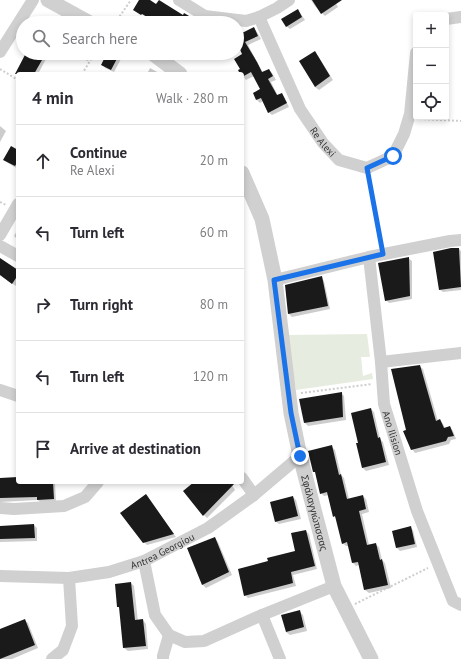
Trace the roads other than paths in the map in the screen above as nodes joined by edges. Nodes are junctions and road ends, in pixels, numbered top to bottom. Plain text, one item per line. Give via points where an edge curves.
1 (33, 0) edge
2 (48, 0) edge
3 (179, 0) edge
4 (289, 0) edge
5 (23, 16) edge
6 (77, 16) edge
7 (205, 16) edge
8 (461, 17) edge
9 (258, 18) junction
10 (449, 19) edge
11 (244, 21) edge
12 (16, 27) edge
13 (0, 52) edge
14 (161, 60) edge
15 (177, 72) edge
16 (413, 84) edge
17 (244, 178) edge
18 (16, 207) edge
19 (0, 235) edge
20 (461, 240) edge
21 (0, 246) edge
22 (16, 255) edge
23 (369, 257) junction
24 (274, 280) junction
25 (461, 353) edge
26 (381, 362) junction
27 (0, 390) edge
28 (16, 395) edge
29 (300, 456) junction
30 (244, 481) edge
31 (96, 484) edge
32 (254, 495) junction
33 (0, 508) edge
34 (144, 561) junction
35 (0, 576) edge
36 (69, 578) junction
37 (334, 586) junction
38 (457, 603) edge
39 (262, 615) junction
40 (169, 635) junction
41 (52, 659) edge
42 (163, 659) edge
43 (280, 659) edge
44 (371, 659) edge

1 - 5 street
2 - 6 street
3 - 7 street
4 - 9 street
8 - 10 street
9 - 11 street
9 - 16 street, Re Alexi via 300,109 323,143 339,160 367,168 393,156 409,118
12 - 13 street
14 - 15 street
17 - 24 street, Σφάλαγγιώτισσας via 262,219
18 - 19 street
20 - 23 street
21 - 22 street
23 - 24 street
23 - 26 street, Ano Ilision
24 - 29 street, Σφάλαγγιώτισσας via 291,413
25 - 26 street
26 - 38 street, Ano Ilision via 384,404 417,511
27 - 28 street
29 - 32 street, Antrea Georgiou
29 - 37 street, Σφάλαγγιώτισσας
30 - 32 street
31 - 33 street via 85,497 64,506
32 - 34 street, Antrea Georgiou via 208,528
34 - 36 street, Antrea Georgiou via 108,572
34 - 40 street via 155,615
35 - 36 street, Antrea Georgiou
36 - 41 street via 72,626 63,650
37 - 39 street
37 - 44 street, Σφάλαγγιώτισσας
39 - 40 street via 204,641 185,642
39 - 43 street
40 - 42 street

